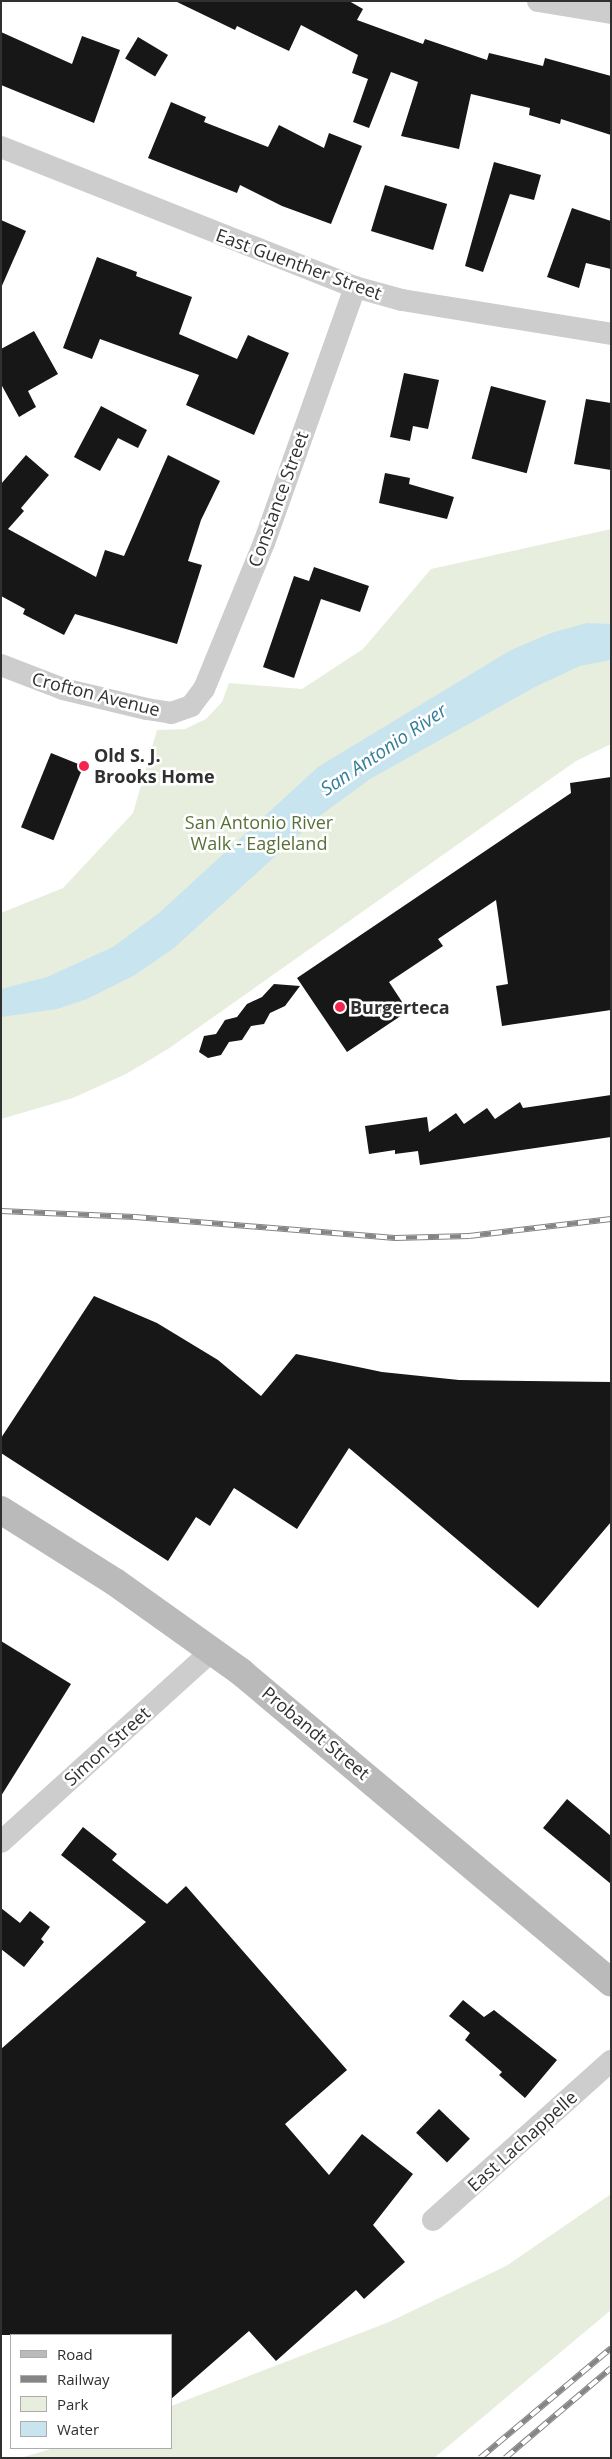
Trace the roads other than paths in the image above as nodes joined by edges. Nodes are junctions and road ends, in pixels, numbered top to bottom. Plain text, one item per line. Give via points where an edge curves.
1 (538, 1) edge
2 (611, 13) edge
3 (1, 147) edge
4 (355, 287) junction
5 (611, 334) edge
6 (1, 665) edge
7 (191, 706) joint
8 (1, 1510) edge
9 (212, 1651) junction
10 (1, 1842) edge
11 (611, 1983) edge
12 (611, 2061) edge
13 (433, 2220) dead end

1 - 2 street
3 - 4 street, East Guenther Street
4 - 5 street, East Guenther Street via 402,300
4 - 7 street, Constance Street via 264,543 204,689
6 - 7 street, Crofton Avenue via 63,689 147,709 172,713
8 - 9 main road, Probandt Street via 115,1582
9 - 10 street, Simon Street
9 - 11 main road, Probandt Street via 278,1701
12 - 13 street, East Lachappelle

